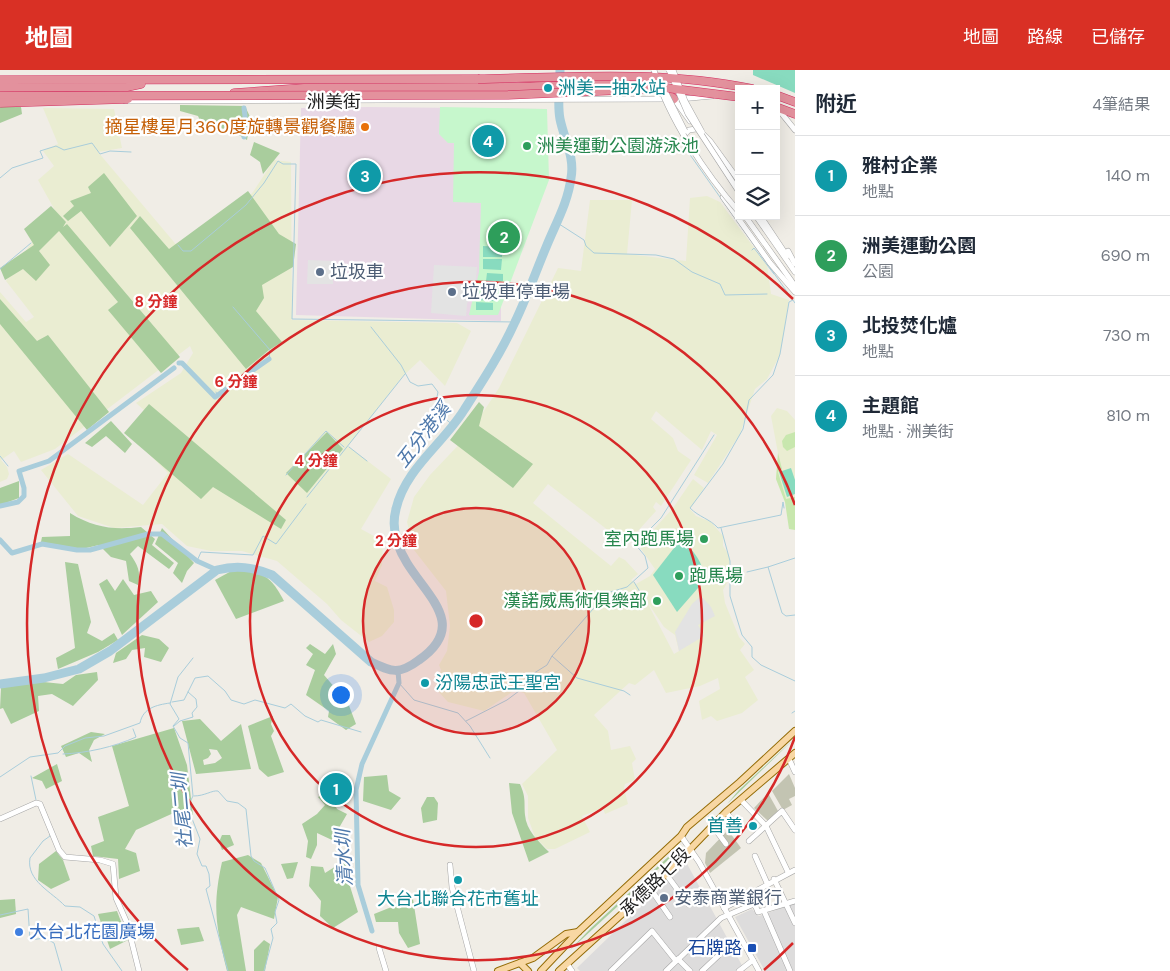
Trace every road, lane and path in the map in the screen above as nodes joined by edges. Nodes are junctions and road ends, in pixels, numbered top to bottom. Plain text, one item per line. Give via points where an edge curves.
1 (655, 70) edge
2 (669, 70) edge
3 (673, 70) edge
4 (0, 80) edge
5 (238, 81) junction
6 (153, 82) junction
7 (735, 85) edge
8 (0, 88) edge
9 (304, 88) junction
10 (150, 96) junction
11 (217, 96) junction
12 (735, 96) edge
13 (780, 96) edge
14 (0, 97) edge
15 (735, 97) edge
16 (671, 99) junction
17 (795, 102) edge
18 (0, 104) edge
19 (780, 110) edge
20 (780, 113) edge
21 (795, 114) edge
22 (696, 129) junction
23 (795, 130) edge
24 (684, 135) junction
25 (735, 175) edge
26 (735, 180) edge
27 (735, 186) edge
28 (735, 202) edge
29 (735, 206) edge
30 (747, 220) edge
31 (759, 220) edge
32 (764, 220) edge
33 (765, 220) edge
34 (783, 252) junction
35 (795, 264) edge
36 (795, 272) edge
37 (795, 286) edge
38 (795, 292) edge
39 (795, 731) edge
40 (795, 753) edge
41 (789, 759) junction
42 (795, 772) edge
43 (741, 800) junction
44 (726, 812) junction
45 (0, 819) edge
46 (712, 825) junction
47 (737, 826) dead end
48 (766, 826) junction
49 (795, 830) edge
50 (680, 836) junction
51 (749, 841) dead end
52 (726, 844) dead end
53 (691, 849) junction
54 (755, 856) dead end
55 (450, 865) dead end
56 (795, 870) edge
57 (788, 872) junction
58 (666, 874) junction
59 (774, 880) junction
60 (767, 883) junction
61 (650, 888) junction
62 (750, 893) junction
63 (795, 901) edge
64 (688, 904) dead end
65 (754, 904) junction
66 (786, 904) junction
67 (724, 908) junction
68 (764, 911) junction
69 (727, 915) junction
70 (670, 917) dead end
71 (795, 923) edge
72 (578, 932) junction
73 (379, 948) dead end
74 (719, 955) dead end
75 (677, 960) junction
76 (753, 960) junction
77 (520, 964) junction
78 (567, 964) junction
79 (613, 970) edge
80 (139, 971) edge
81 (386, 971) edge
82 (474, 971) edge
83 (498, 971) edge
84 (528, 971) edge
85 (542, 971) edge
86 (559, 971) edge
87 (572, 971) edge
88 (666, 971) edge
89 (690, 971) edge
90 (702, 971) edge
91 (739, 971) edge
92 (759, 971) edge
93 (790, 971) edge

1 - 28 street, bridge via 683,128
1 - 29 street, bridge via 665,101 680,129
2 - 27 street, bridge via 688,114
3 - 26 street, bridge via 702,132
4 - 6 highway
5 - 6 highway
5 - 7 highway, bridge via 506,79 648,73
5 - 9 highway
6 - 8 highway via 127,87
9 - 11 highway, bridge
9 - 16 highway via 518,87 630,82 656,88
10 - 11 highway, bridge
10 - 14 highway, bridge
10 - 18 highway, bridge via 117,101
11 - 12 highway, bridge via 500,95 667,88
13 - 17 highway
14 - 16 street, 洲美街 via 178,102
15 - 16 street, 洲美街
16 - 22 street
16 - 24 street
19 - 21 highway
20 - 23 street
22 - 24 street
22 - 25 street via 710,141
24 - 38 street via 691,150 770,263
30 - 37 street
31 - 34 street
32 - 34 street
33 - 35 street
34 - 36 street
39 - 50 main road, 承德路七段
40 - 41 main road, 承德路七段
41 - 42 street
41 - 43 main road, 承德路七段
43 - 44 main road, 承德路七段
43 - 48 street
44 - 46 main road, 承德路七段
44 - 47 street
45 - 80 street via 40,804 65,857 113,864 116,898 127,923
46 - 52 street
46 - 53 main road, 承德路七段
48 - 49 street via 782,811
48 - 51 street
48 - 57 street
50 - 53 street
50 - 72 main road, 承德路七段
53 - 58 main road, 承德路七段
53 - 67 street
54 - 60 street
55 - 82 street via 452,887
56 - 57 street
57 - 59 street
58 - 61 main road, 承德路七段
58 - 64 street
59 - 60 street
59 - 66 street
60 - 62 street
61 - 70 street
61 - 78 main road, 承德路七段
62 - 65 street
62 - 67 street
63 - 66 street
65 - 68 street via 758,912
65 - 69 street
66 - 68 street
66 - 71 street
67 - 69 street
68 - 93 street
69 - 75 street
69 - 76 street
72 - 77 main road via 566,934 542,953
72 - 85 main road
73 - 81 street
74 - 90 street
75 - 79 street via 652,931
75 - 88 street
75 - 89 street
76 - 91 street
76 - 92 street
77 - 83 main road
77 - 84 main road
78 - 86 main road, 承德路七段
78 - 87 street

